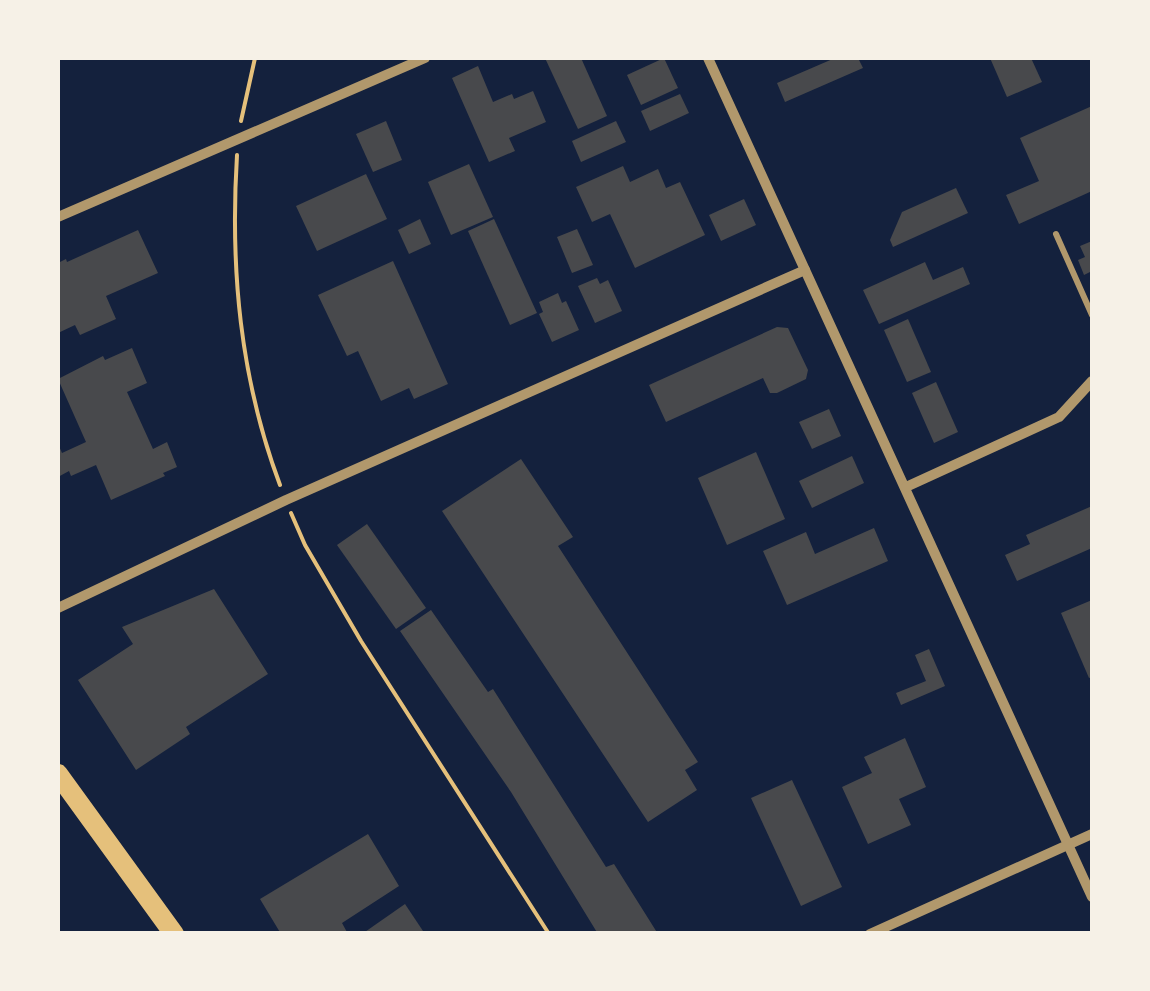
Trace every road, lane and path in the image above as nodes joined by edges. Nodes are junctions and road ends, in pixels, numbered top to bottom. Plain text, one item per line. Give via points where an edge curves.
1 (255, 58) edge
2 (425, 58) edge
3 (708, 58) edge
4 (238, 138) junction
5 (58, 218) edge
6 (1056, 234) dead end
7 (805, 270) junction
8 (1092, 315) edge
9 (1092, 381) edge
10 (906, 487) junction
11 (286, 500) junction
12 (58, 608) edge
13 (58, 774) edge
14 (1092, 834) edge
15 (1068, 846) junction
16 (1092, 897) edge
17 (174, 934) edge
18 (550, 934) edge
19 (870, 934) edge

1 - 4 path
2 - 4 street
3 - 7 street
4 - 5 street
4 - 11 path via 238,307 254,399
6 - 8 lane
7 - 10 street
7 - 11 street
9 - 10 street via 1059,417
10 - 15 street
11 - 12 street
11 - 18 path via 361,640
13 - 17 highway
14 - 15 street
15 - 16 street
15 - 19 street

